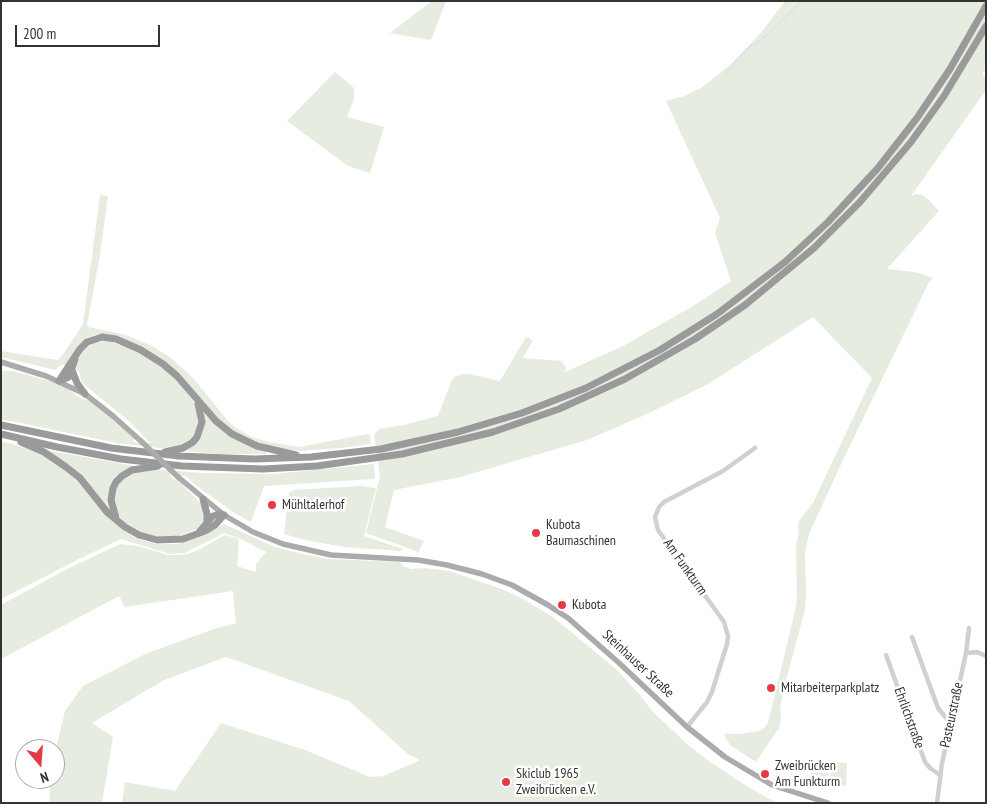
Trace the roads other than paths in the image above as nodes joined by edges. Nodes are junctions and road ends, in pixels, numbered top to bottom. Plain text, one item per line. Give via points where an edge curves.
1 (986, 6) edge
2 (986, 26) edge
3 (78, 352) junction
4 (1, 362) edge
5 (1, 367) edge
6 (18, 368) junction
7 (72, 370) junction
8 (59, 381) junction
9 (85, 394) junction
10 (194, 397) junction
11 (1, 425) edge
12 (4, 435) edge
13 (755, 448) dead end
14 (135, 452) junction
15 (311, 457) junction
16 (173, 465) junction
17 (203, 499) junction
18 (224, 515) junction
19 (117, 520) junction
20 (206, 524) junction
21 (191, 536) junction
22 (969, 628) dead end
23 (912, 637) dead end
24 (966, 653) junction
25 (886, 655) dead end
26 (986, 656) edge
27 (951, 724) junction
28 (687, 727) junction
29 (940, 774) junction
30 (828, 803) edge
31 (936, 803) edge

1 - 15 highway via 934,94 902,139 854,196 785,262 704,323 586,388 522,413 405,444
2 - 16 highway via 926,121 853,209 814,248 761,293 664,358 559,409 493,432 429,449 317,466 240,469
3 - 7 highway
3 - 8 highway
3 - 10 highway via 87,342 98,338 125,342 163,364
4 - 6 main road
5 - 6 main road
6 - 8 main road, Steinhauser Straße
7 - 8 highway via 67,378
7 - 9 highway
8 - 9 main road, Steinhauser Straße
9 - 17 main road, Steinhauser Straße, bridge via 114,416
10 - 14 highway via 202,422 193,442 178,450
10 - 15 highway via 224,428 246,442 277,452
11 - 14 highway
12 - 16 highway via 111,457
12 - 19 highway via 44,452 66,467
13 - 28 street, Am Funkturm via 723,471 664,502 655,517 658,530 724,622 728,636 712,692
14 - 15 highway via 254,460
16 - 19 highway via 136,469 119,478 111,496
17 - 18 main road, Steinhauser Straße
17 - 20 highway
18 - 20 highway via 213,516
18 - 21 highway via 210,528
18 - 28 main road, Steinhauser Straße via 275,542 303,550 448,565 512,585 568,618
19 - 21 highway via 132,531 157,540
20 - 21 highway
22 - 24 street, Pasteurstraße
23 - 27 street via 938,708
24 - 26 street via 978,652
24 - 27 street, Pasteurstraße
25 - 29 street, Ehrlichstraße via 925,762
27 - 29 street, Pasteurstraße
28 - 30 main road, Steinhauser Straße via 756,777
29 - 31 street, Pasteurstraße

